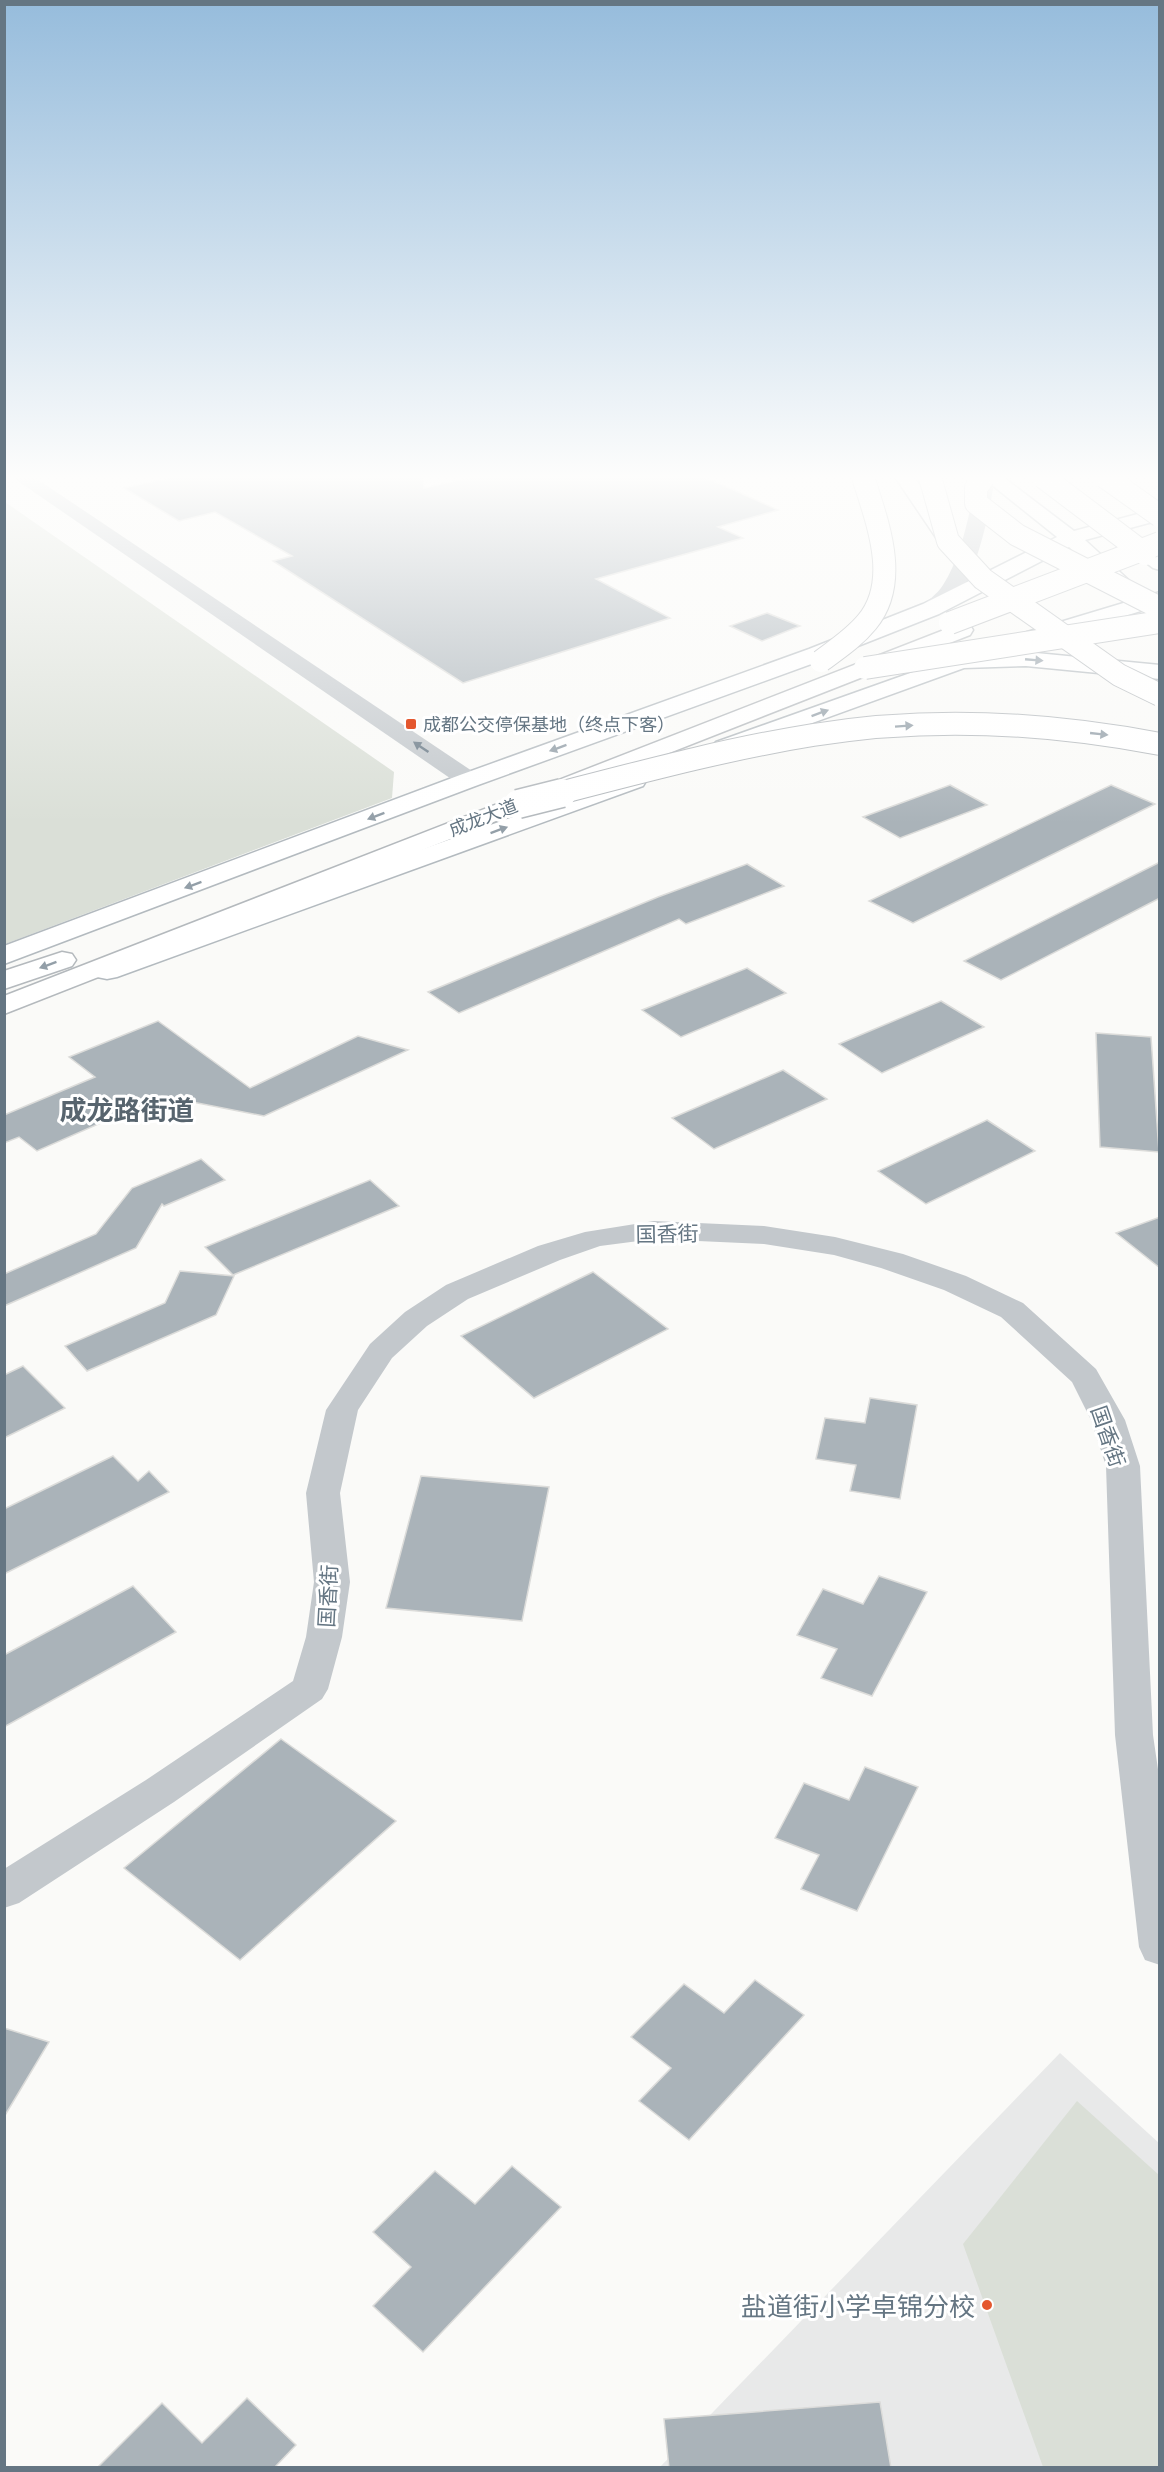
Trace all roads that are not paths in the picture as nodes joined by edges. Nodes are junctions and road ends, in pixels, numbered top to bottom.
1 (172, 592) edge
2 (185, 592) edge
3 (882, 592) edge
4 (949, 592) edge
5 (990, 592) edge
6 (1001, 592) edge
7 (1036, 592) edge
8 (1128, 592) edge
9 (1137, 592) edge
10 (1155, 606) edge
11 (948, 621) junction
12 (1160, 622) edge
13 (1073, 644) junction
14 (955, 663) junction
15 (865, 668) junction
16 (1160, 672) edge
17 (1160, 684) edge
18 (1160, 695) edge
19 (1160, 744) edge
20 (458, 784) junction
21 (509, 800) junction
22 (4, 956) edge
23 (6, 997) edge
24 (4, 1891) edge
25 (1160, 1947) edge

1 - 20 street
20 -> 2 street
3 - 21 main road, bridge
4 - 11 street
5 - 11 main road
6 - 13 main road, bridge
7 - 11 main road, bridge
8 - 10 main road, bridge
9 - 10 main road
10 - 14 main road
11 - 15 main road, 成龙大道, bridge
11 -> 20 main road
11 - 21 main road, 成龙大道
12 - 15 main road, bridge
13 - 17 main road, bridge
13 - 18 main road, bridge
14 -> 16 main road
23 -> 14 main road
15 - 21 main road, 成龙大道, bridge
21 -> 19 main road, bridge
20 -> 22 main road
21 - 23 main road, 成龙大道
24 - 25 street, 国香街

